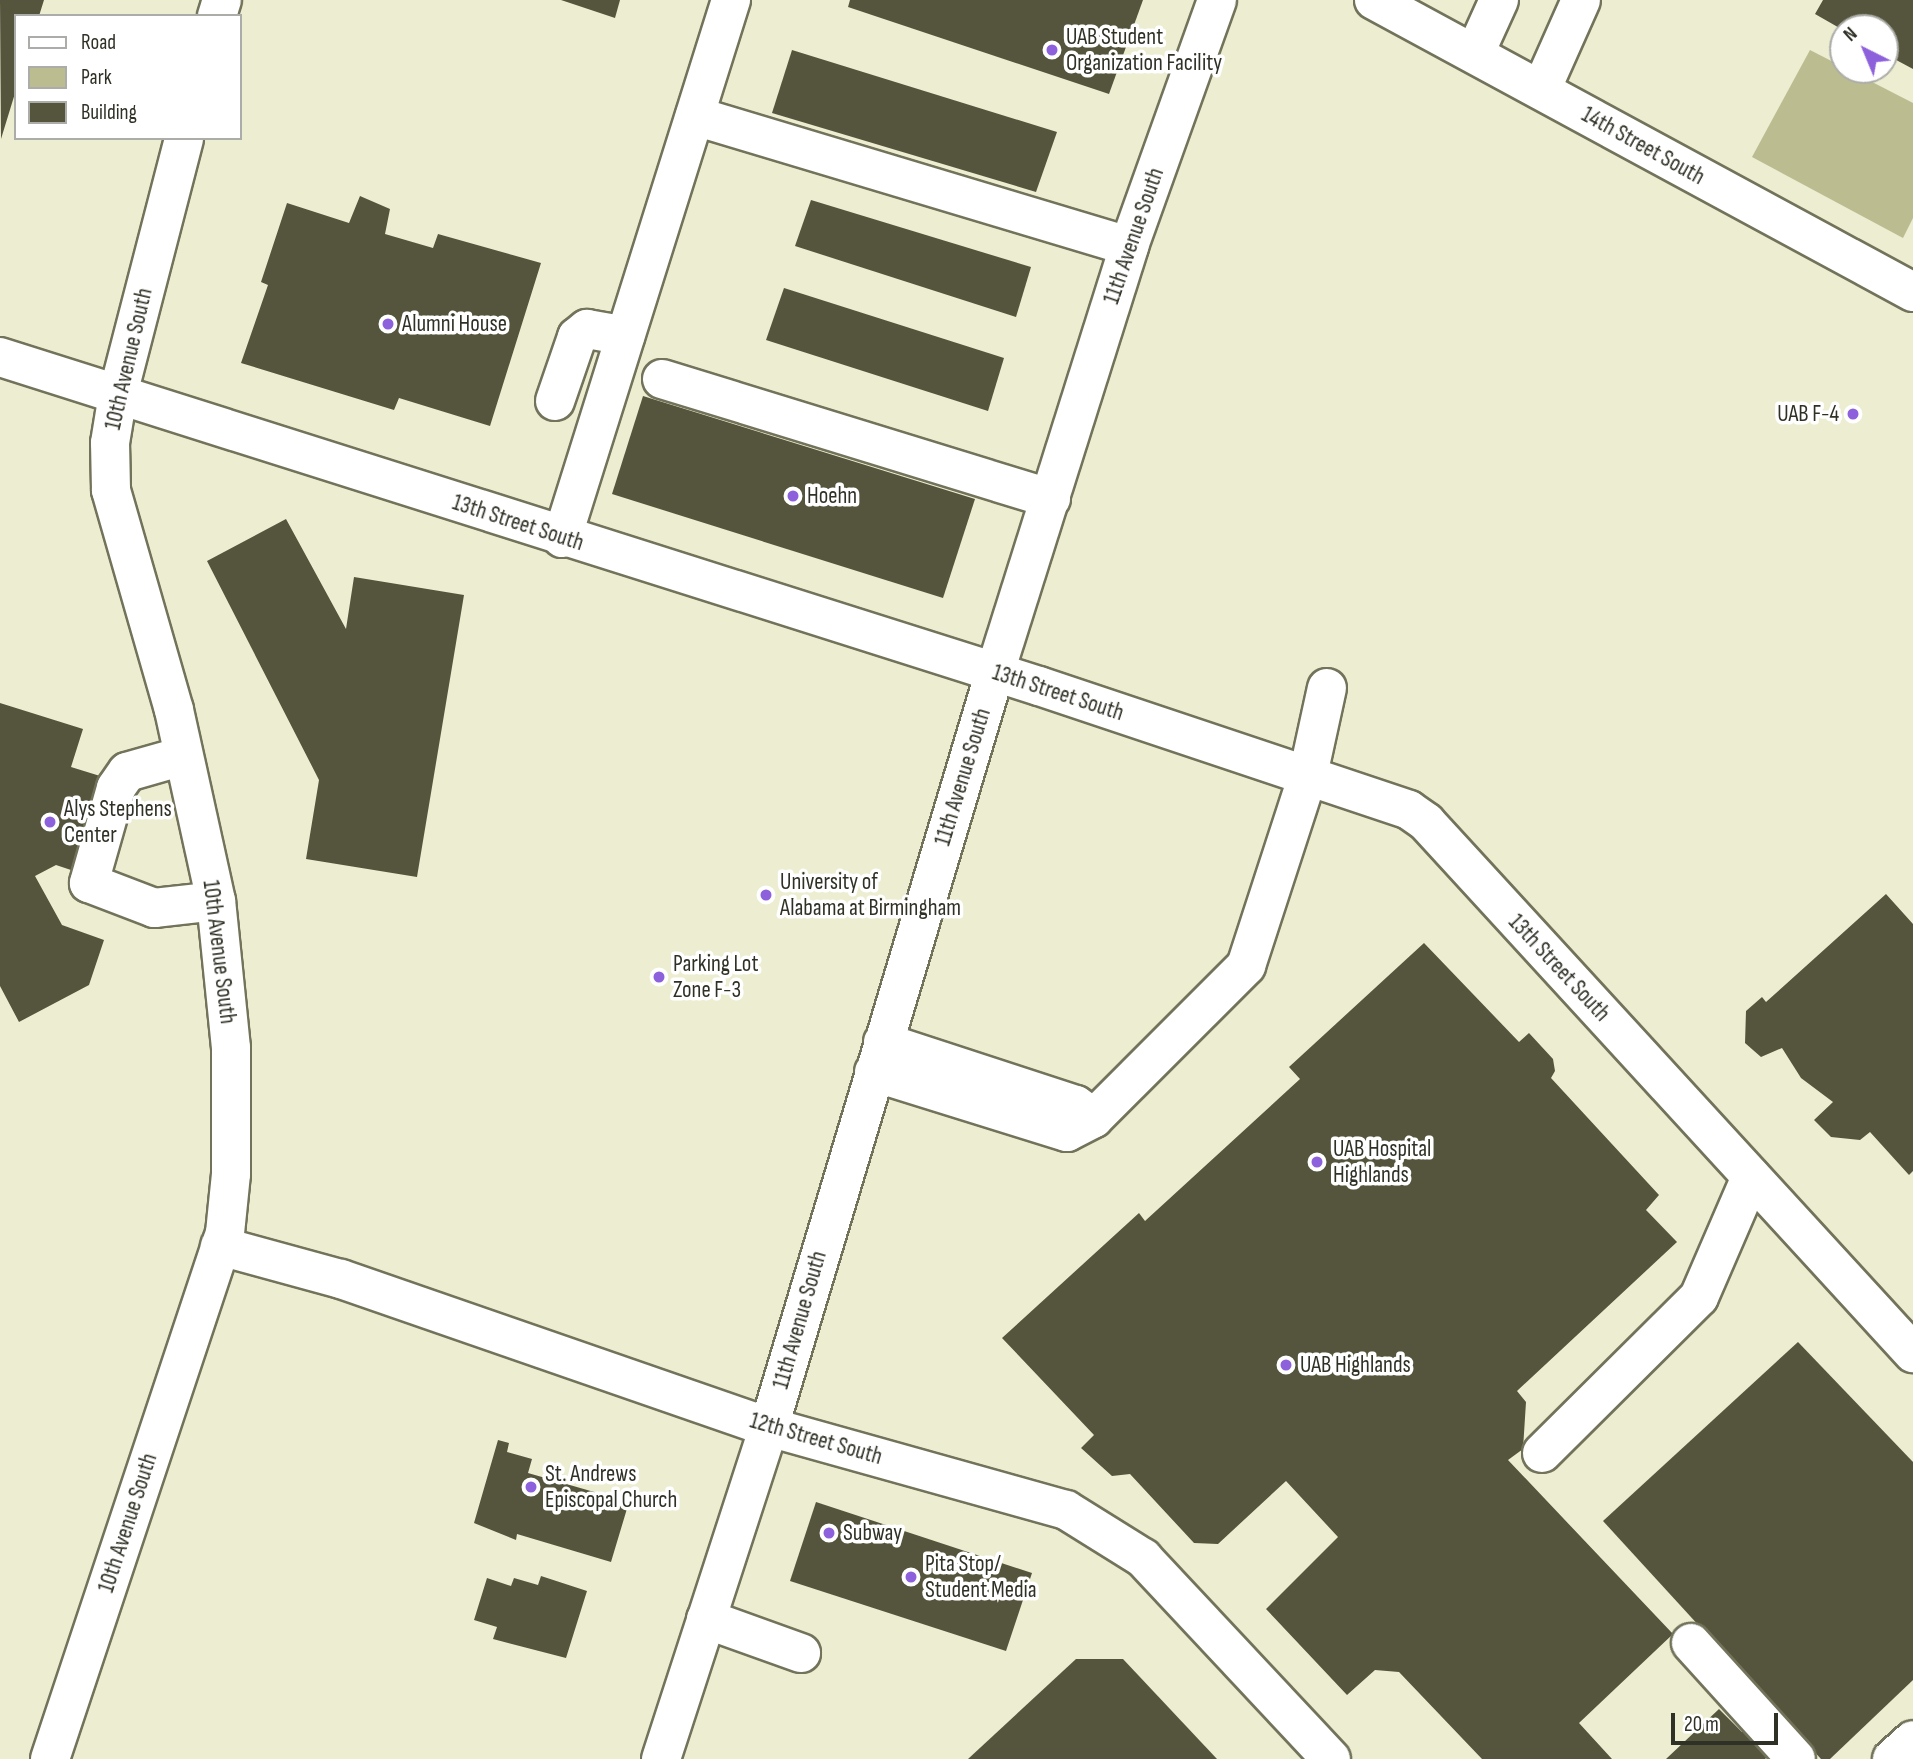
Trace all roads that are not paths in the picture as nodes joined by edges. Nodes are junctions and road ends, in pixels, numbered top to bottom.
1 (731, 0) edge
2 (1217, 0) edge
3 (1374, 0) edge
4 (1499, 0) edge
5 (1581, 0) edge
6 (1475, 53) junction
7 (1541, 90) junction
8 (695, 116) junction
9 (183, 140) edge
10 (1129, 246) junction
11 (1912, 289) edge
12 (625, 336) junction
13 (0, 357) edge
14 (662, 379) dead end
15 (118, 394) junction
16 (555, 401) dead end
17 (1051, 499) junction
18 (562, 538) junction
19 (995, 672) junction
20 (1327, 688) dead end
21 (183, 756) junction
22 (1308, 775) junction
23 (216, 901) junction
24 (878, 1057) junction
25 (1751, 1177) junction
26 (220, 1247) junction
27 (1913, 1353) edge
28 (769, 1427) junction
29 (1542, 1453) dead end
30 (706, 1619) junction
31 (1691, 1643) dead end
32 (801, 1653) dead end
33 (1913, 1740) edge
34 (50, 1759) edge
35 (661, 1759) edge
36 (1331, 1759) edge
37 (1796, 1759) edge
38 (1892, 1759) edge

1 - 8 street
2 - 10 street, 11th Avenue South
3 - 6 street, 14th Street South
4 - 6 street
5 - 7 street
6 - 7 street, 14th Street South
7 - 11 street, 14th Street South
8 - 10 street
8 - 12 street
9 - 15 street, 10th Avenue South
10 - 17 street, 11th Avenue South
12 - 16 street
12 - 18 street
13 - 15 street, 13th Street South
14 - 17 street
15 - 18 street, 13th Street South
15 - 21 street, 10th Avenue South
17 - 19 street, 11th Avenue South
18 - 19 street, 13th Street South
19 - 22 street, 13th Street South
19 - 24 street, 11th Avenue South
20 - 22 street
21 - 23 street, 10th Avenue South
21 - 23 street
22 - 24 street
22 - 25 street, 13th Street South
23 - 26 street, 10th Avenue South
24 - 28 street, 11th Avenue South
25 - 27 street, 13th Street South
25 - 29 street
26 - 28 street, 12th Street South
26 - 34 street, 10th Avenue South
28 - 30 street, 11th Avenue South
28 - 36 street, 12th Street South
30 - 32 street
30 - 35 street, 11th Avenue South
31 - 37 street
33 - 38 street

